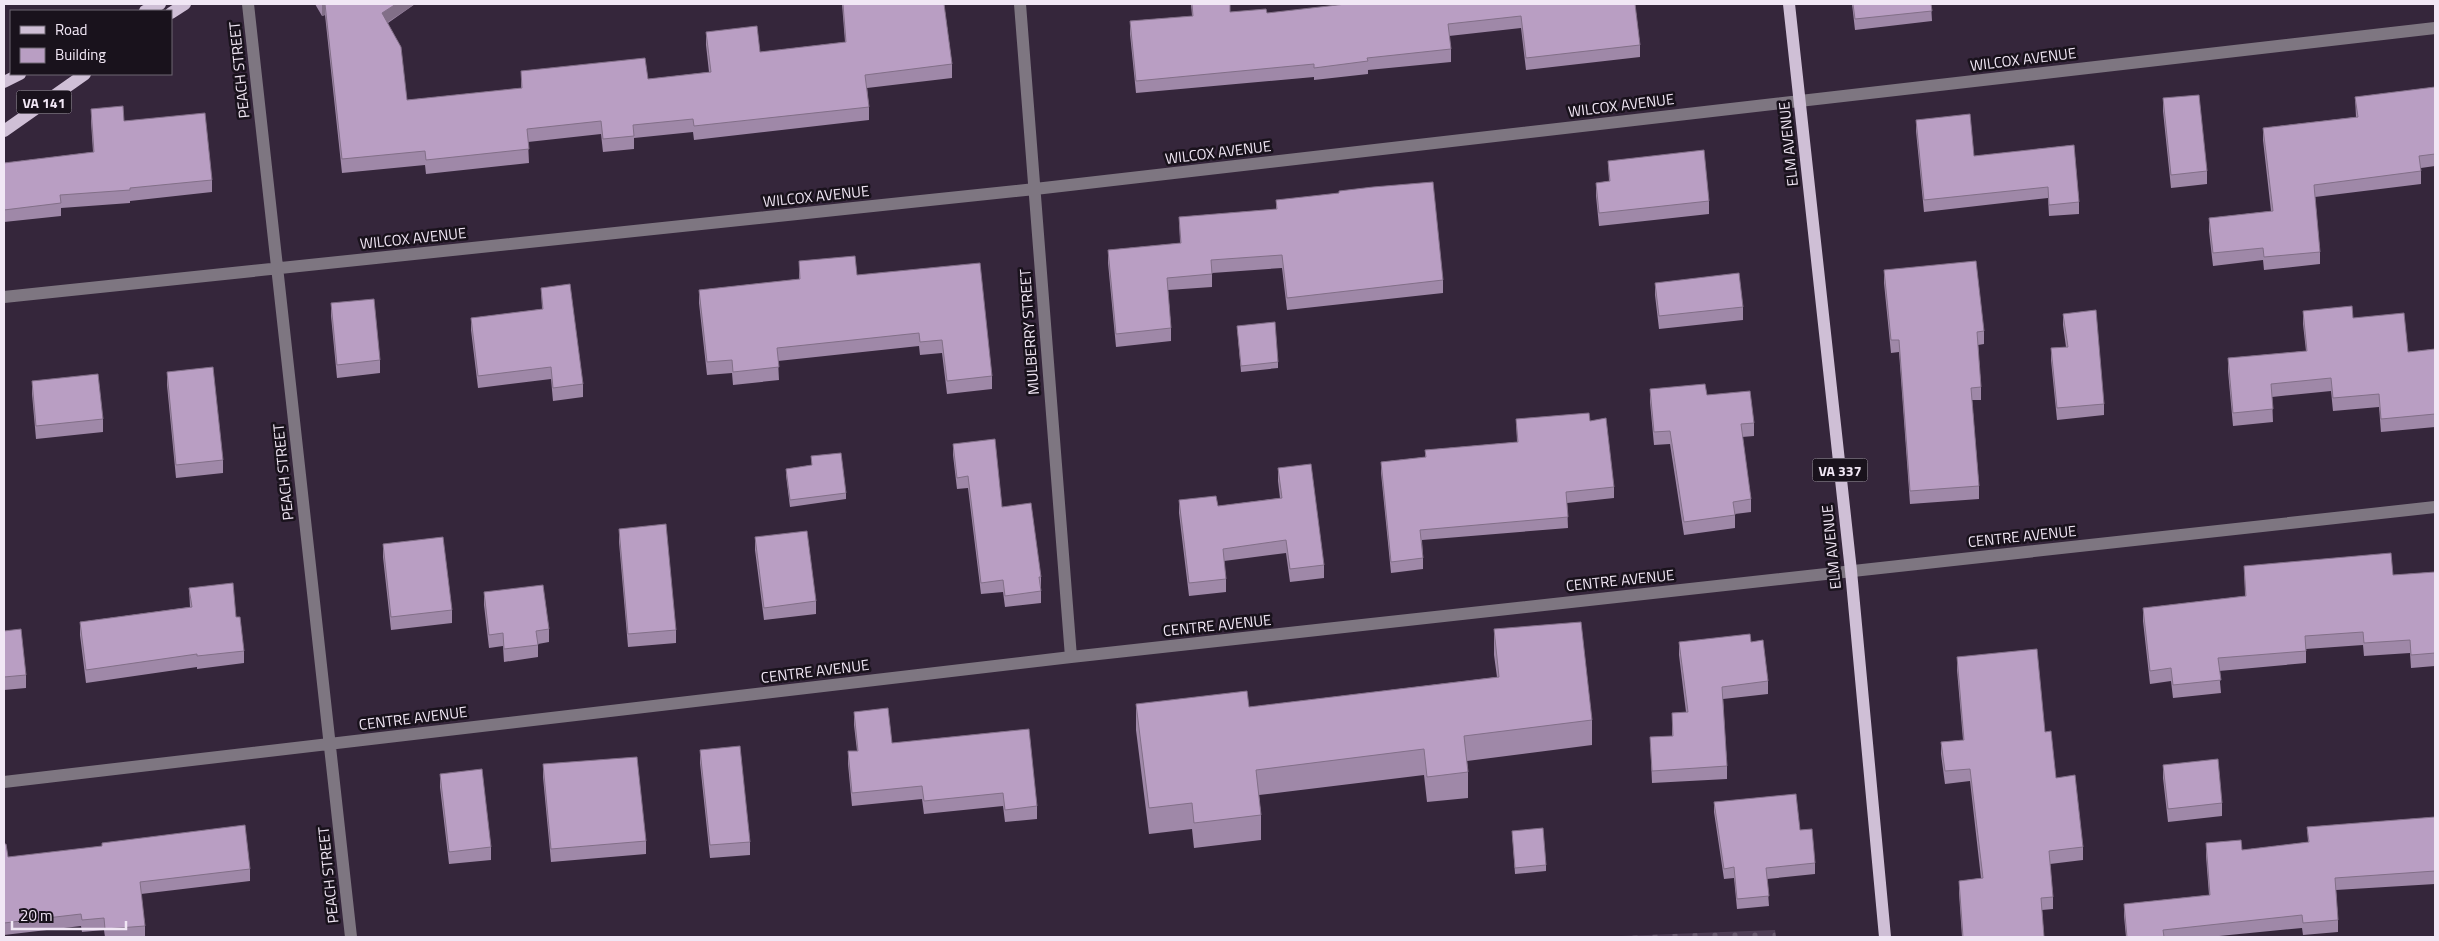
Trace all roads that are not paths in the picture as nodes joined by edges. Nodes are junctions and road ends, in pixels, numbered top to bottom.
1 (160, 4) edge
2 (184, 4) edge
3 (248, 4) edge
4 (1020, 4) edge
5 (1789, 4) edge
6 (147, 10) edge
7 (172, 12) edge
8 (2435, 28) edge
9 (18, 75) edge
10 (84, 75) edge
11 (4, 82) edge
12 (1800, 101) junction
13 (4, 131) edge
14 (1034, 189) junction
15 (277, 268) junction
16 (4, 297) edge
17 (2435, 506) edge
18 (1851, 571) junction
19 (1071, 657) junction
20 (329, 744) junction
21 (4, 782) edge
22 (351, 937) edge
23 (1885, 937) edge

1 - 6 main road
2 - 7 main road
3 - 15 street, PEACH STREET
4 - 14 street, MULBERRY STREET
5 - 12 main road, ELM AVENUE / VA 337
8 - 12 street, WILCOX AVENUE
9 - 11 main road, VA 141
10 - 13 main road, VA 141
12 - 14 street, WILCOX AVENUE
12 - 18 main road, ELM AVENUE / VA 337
14 - 15 street, WILCOX AVENUE
14 - 19 street, MULBERRY STREET
15 - 16 street, WILCOX AVENUE
15 - 20 street, PEACH STREET
17 - 18 street, CENTRE AVENUE
18 - 19 street, CENTRE AVENUE
18 - 23 main road, ELM AVENUE / VA 337
19 - 20 street, CENTRE AVENUE
20 - 21 street, CENTRE AVENUE
20 - 22 street, PEACH STREET

